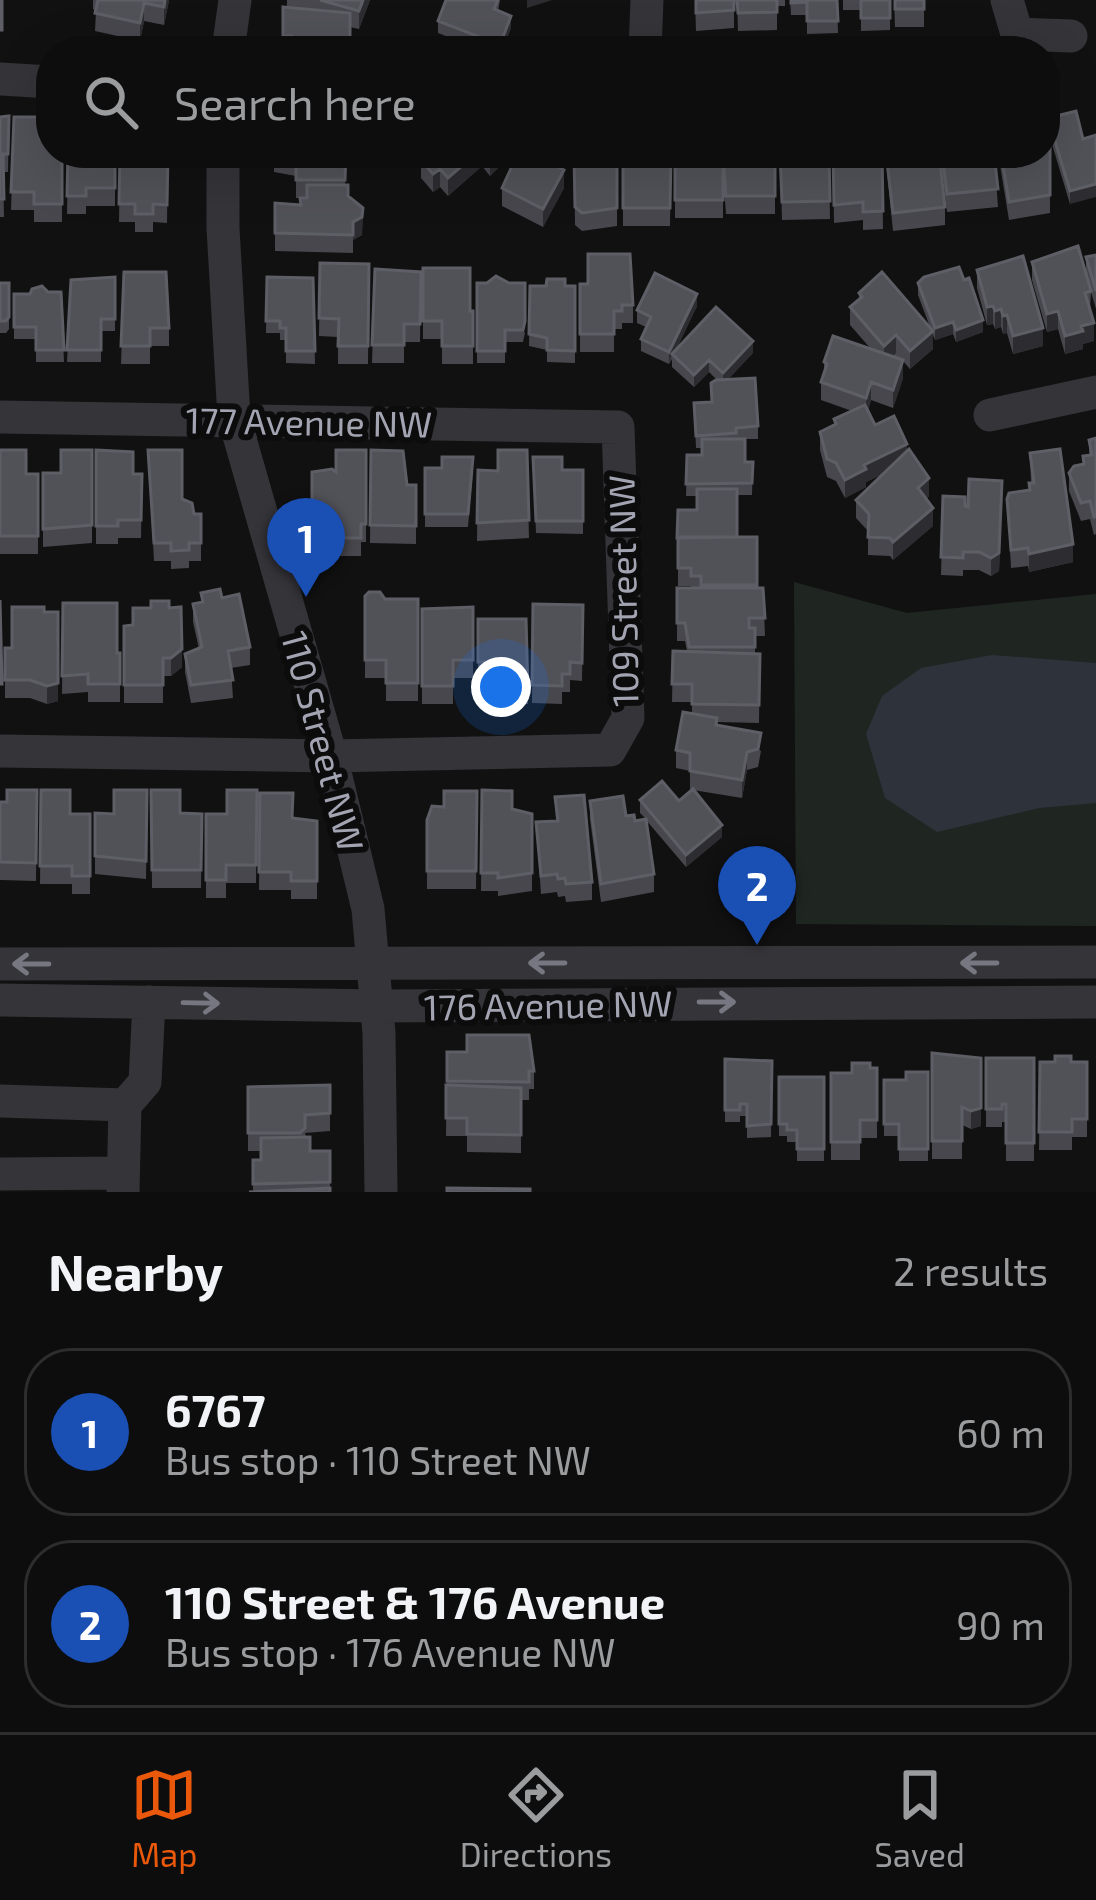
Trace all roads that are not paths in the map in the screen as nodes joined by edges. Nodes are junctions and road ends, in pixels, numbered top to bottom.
1 (235, 0) edge
2 (647, 0) edge
3 (1006, 0) edge
4 (231, 36) edge
5 (646, 36) edge
6 (1015, 36) edge
7 (1072, 36) dead end
8 (1060, 37) edge
9 (0, 79) edge
10 (36, 81) edge
11 (223, 168) edge
12 (1096, 392) edge
13 (990, 415) dead end
14 (0, 417) edge
15 (234, 418) junction
16 (618, 428) joint
17 (0, 752) edge
18 (331, 756) junction
19 (1096, 962) edge
20 (0, 964) edge
21 (375, 964) junction
22 (0, 1000) edge
23 (1096, 1002) edge
24 (149, 1003) junction
25 (378, 1006) junction
26 (0, 1101) edge
27 (125, 1105) junction
28 (0, 1174) edge
29 (123, 1183) edge
30 (381, 1192) edge

1 - 4 street
2 - 5 street
3 - 6 street
7 - 8 street
9 - 10 street
11 - 15 street, 110 Street NW
12 - 13 street
14 - 15 street, 177 Avenue NW
15 - 16 street, 177 Avenue NW
15 - 18 street, 110 Street NW
16 - 18 street, 109 Street NW
17 - 18 street
18 - 21 street, 110 Street NW
19 -> 21 street, 176 Avenue NW
21 -> 20 street, 176 Avenue NW
21 - 25 street, 110 Street NW
22 - 24 street, 176 Avenue NW
25 -> 23 street, 176 Avenue NW
24 -> 25 street, 176 Avenue NW
24 - 27 street
25 - 30 street, 110 Street NW
26 - 27 street
27 - 29 street
28 - 29 street

